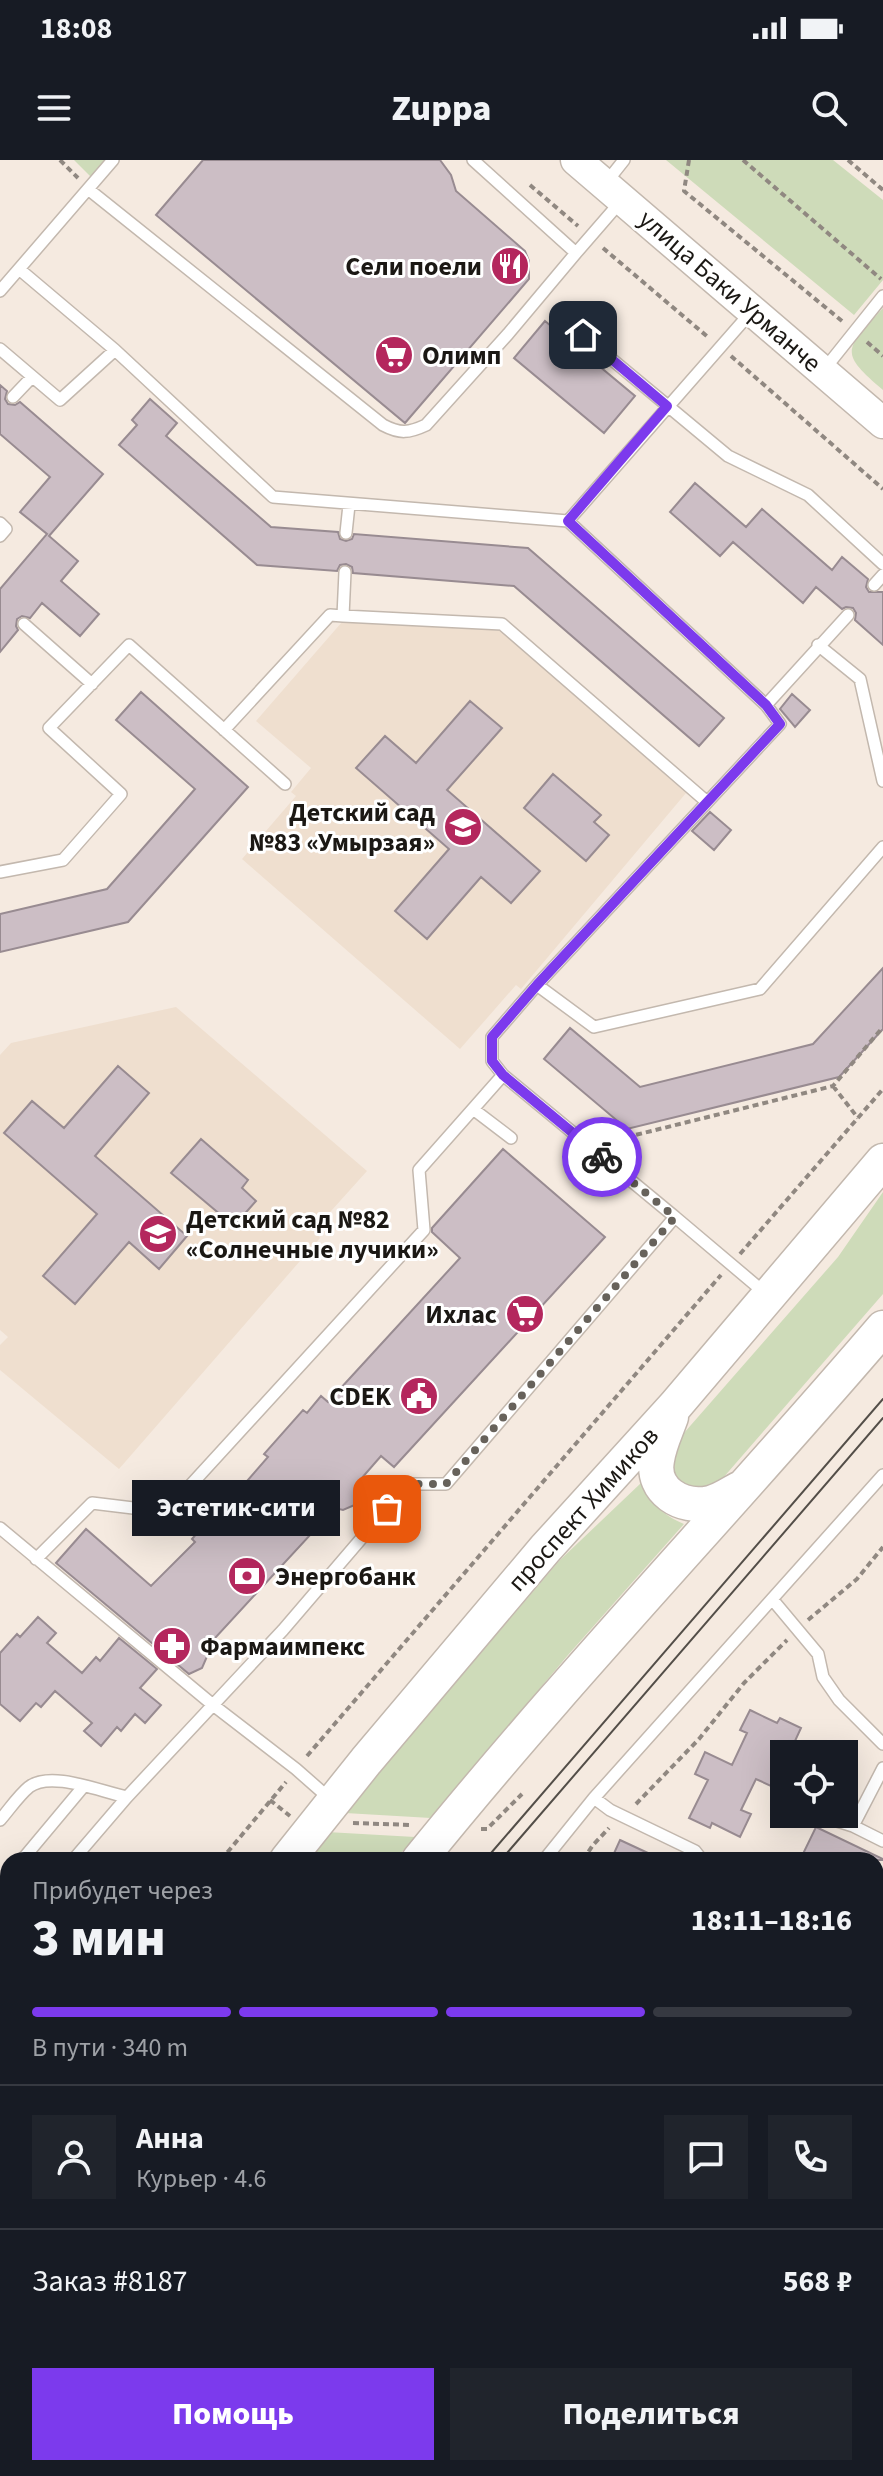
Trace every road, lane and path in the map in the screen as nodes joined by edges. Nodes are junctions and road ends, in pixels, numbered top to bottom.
1 (60, 160) edge
2 (113, 160) edge
3 (473, 160) edge
4 (576, 160) edge
5 (624, 160) edge
6 (689, 160) edge
7 (743, 160) edge
8 (848, 160) edge
9 (522, 179) dead end
10 (88, 189) junction
11 (883, 190) edge
12 (614, 192) junction
13 (590, 237) junction
14 (576, 253) junction
15 (19, 269) junction
16 (883, 280) edge
17 (0, 291) edge
18 (883, 296) edge
19 (752, 311) junction
20 (562, 318) dead end
21 (854, 330) junction
22 (720, 347) junction
23 (0, 349) edge
24 (115, 350) junction
25 (883, 356) edge
26 (823, 372) junction
27 (32, 377) junction
28 (13, 397) dead end
29 (667, 406) junction
30 (883, 423) edge
31 (883, 489) edge
32 (349, 505) junction
33 (568, 521) junction
34 (0, 523) edge
35 (346, 533) dead end
36 (0, 536) edge
37 (883, 564) edge
38 (345, 572) dead end
39 (848, 615) dead end
40 (343, 616) junction
41 (24, 624) dead end
42 (818, 645) junction
43 (92, 684) junction
44 (766, 705) junction
45 (224, 730) junction
46 (883, 781) edge
47 (285, 784) dead end
48 (707, 802) junction
49 (883, 847) edge
50 (0, 872) edge
51 (537, 985) junction
52 (883, 1027) edge
53 (503, 1075) junction
54 (833, 1086) junction
55 (883, 1089) edge
56 (473, 1109) junction
57 (858, 1118) junction
58 (511, 1138) dead end
59 (589, 1146) junction
60 (883, 1161) edge
61 (675, 1217) junction
62 (731, 1264) junction
63 (768, 1297) junction
64 (883, 1328) edge
65 (675, 1406) junction
66 (883, 1475) edge
67 (747, 1485) junction
68 (0, 1528) edge
69 (883, 1547) edge
70 (36, 1559) junction
71 (772, 1599) junction
72 (799, 1629) junction
73 (213, 1705) junction
74 (883, 1744) edge
75 (883, 1768) edge
76 (296, 1769) junction
77 (83, 1787) junction
78 (522, 1794) dead end
79 (127, 1797) junction
80 (594, 1798) junction
81 (270, 1800) junction
82 (326, 1812) junction
83 (625, 1816) junction
84 (858, 1816) edge
85 (0, 1820) edge
86 (446, 1827) junction
87 (857, 1828) edge
88 (883, 1841) edge
89 (29, 1852) edge
90 (80, 1852) edge
91 (228, 1852) edge
92 (294, 1852) edge
93 (426, 1852) edge
94 (550, 1852) edge
95 (589, 1852) edge
96 (696, 1852) edge

1 - 10 path
2 - 10 lane
3 - 14 lane
4 - 12 street, улица Баки Урманче
5 - 12 lane
6 - 21 path
7 - 16 path
8 - 11 path
9 - 13 path
10 - 14 lane
10 - 15 lane
12 - 13 lane
12 - 19 street, улица Баки Урманче
13 - 14 lane
13 - 22 path
15 - 17 lane
15 - 24 lane
18 - 21 lane
19 - 22 lane
19 - 26 street, улица Баки Урманче
20 - 29 lane
21 - 25 path
21 - 26 lane
22 - 29 lane
22 - 31 path
23 - 27 lane
24 - 27 lane
24 - 32 lane
26 - 30 street, улица Баки Урманче
27 - 28 lane
29 - 33 lane
29 - 37 lane
32 - 33 lane
32 - 35 lane
33 - 44 lane
34 - 36 lane
38 - 40 lane
39 - 42 lane
40 - 45 lane
40 - 48 lane
41 - 43 lane
42 - 44 lane
42 - 46 lane
43 - 45 lane
43 - 50 lane
44 - 48 lane
45 - 47 lane
48 - 51 lane
49 - 51 lane
51 - 53 lane
52 - 54 path
53 - 56 lane
53 - 59 lane
54 - 57 path
54 - 59 path
55 - 57 path
56 - 58 lane
56 - 70 lane
57 - 62 path
59 - 61 lane
60 - 63 main road, проспект Химиков
61 - 62 lane
61 - 73 lane
62 - 63 lane
62 - 76 path
63 - 65 main road, проспект Химиков
64 - 67 main road
65 - 67 main road
65 - 82 main road, проспект Химиков
66 - 71 lane
67 - 86 main road
68 - 70 lane
69 - 72 path
70 - 73 lane
71 - 72 lane
71 - 80 lane
72 - 74 lane
72 - 83 path
73 - 76 lane
73 - 79 lane
75 - 84 lane
76 - 81 path
76 - 82 lane
77 - 79 lane
77 - 85 lane
77 - 89 lane
78 - 86 path
79 - 90 lane
80 - 83 lane
80 - 94 lane
81 - 82 path
81 - 91 path
82 - 86 path
82 - 92 main road, проспект Химиков
83 - 95 path
83 - 96 lane
86 - 93 main road
87 - 88 lane

